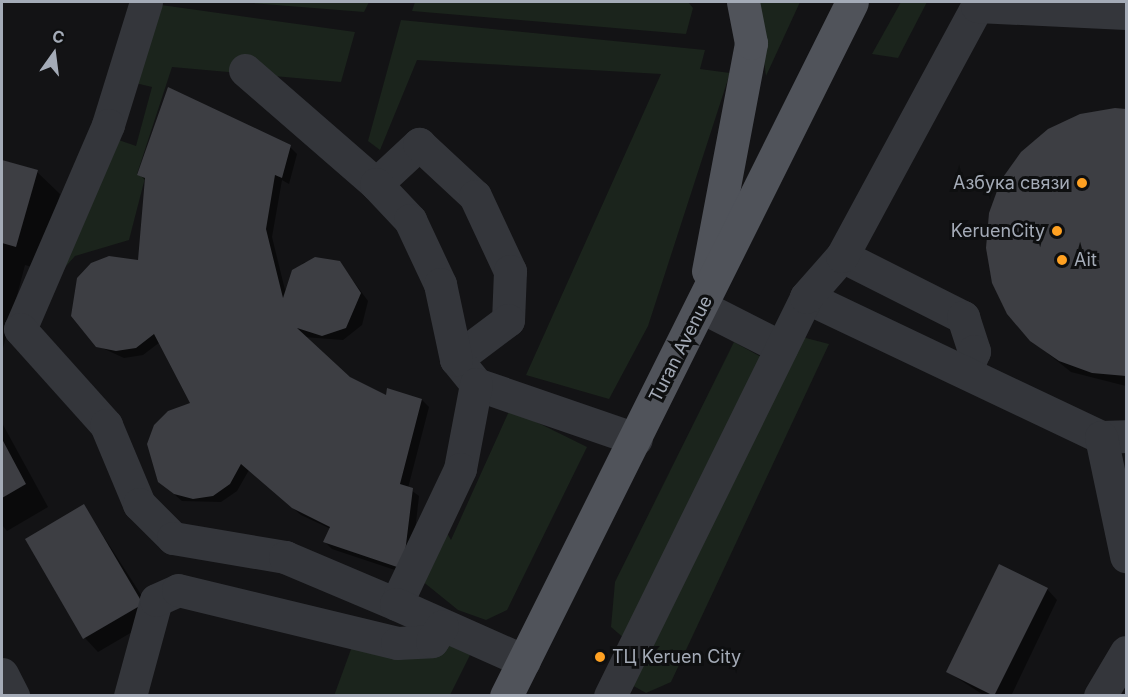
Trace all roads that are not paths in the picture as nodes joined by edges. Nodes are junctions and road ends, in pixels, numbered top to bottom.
1 (146, 2) edge
2 (743, 2) edge
3 (852, 2) edge
4 (1126, 13) edge
5 (245, 70) dead end
6 (376, 184) junction
7 (842, 256) junction
8 (806, 297) junction
9 (702, 307) junction
10 (781, 347) junction
11 (456, 358) junction
12 (965, 372) junction
13 (476, 384) junction
14 (1114, 436) edge
15 (636, 439) junction
16 (1120, 499) edge
17 (1126, 554) edge
18 (396, 604) junction
19 (442, 626) junction
20 (1126, 652) edge
21 (524, 661) junction
22 (2, 674) edge
23 (617, 693) edge
24 (13, 696) edge
25 (130, 696) edge
26 (506, 696) edge
27 (1100, 696) edge

1 - 18 street
2 - 9 main road
3 - 9 main road, Turan Avenue
4 - 7 street
5 - 6 street
6 - 11 street
6 - 11 street
7 - 8 street
7 - 12 street
8 - 10 street
8 - 12 street
9 - 10 street
9 - 15 main road, Turan Avenue
10 - 23 street
11 - 13 street
12 - 14 street
13 - 15 street
13 - 18 street
14 - 16 street
15 - 21 main road, Turan Avenue
16 - 17 street
18 - 19 street
19 - 21 street
19 - 25 street
20 - 27 street
21 - 26 main road, Turan Avenue
22 - 24 street

